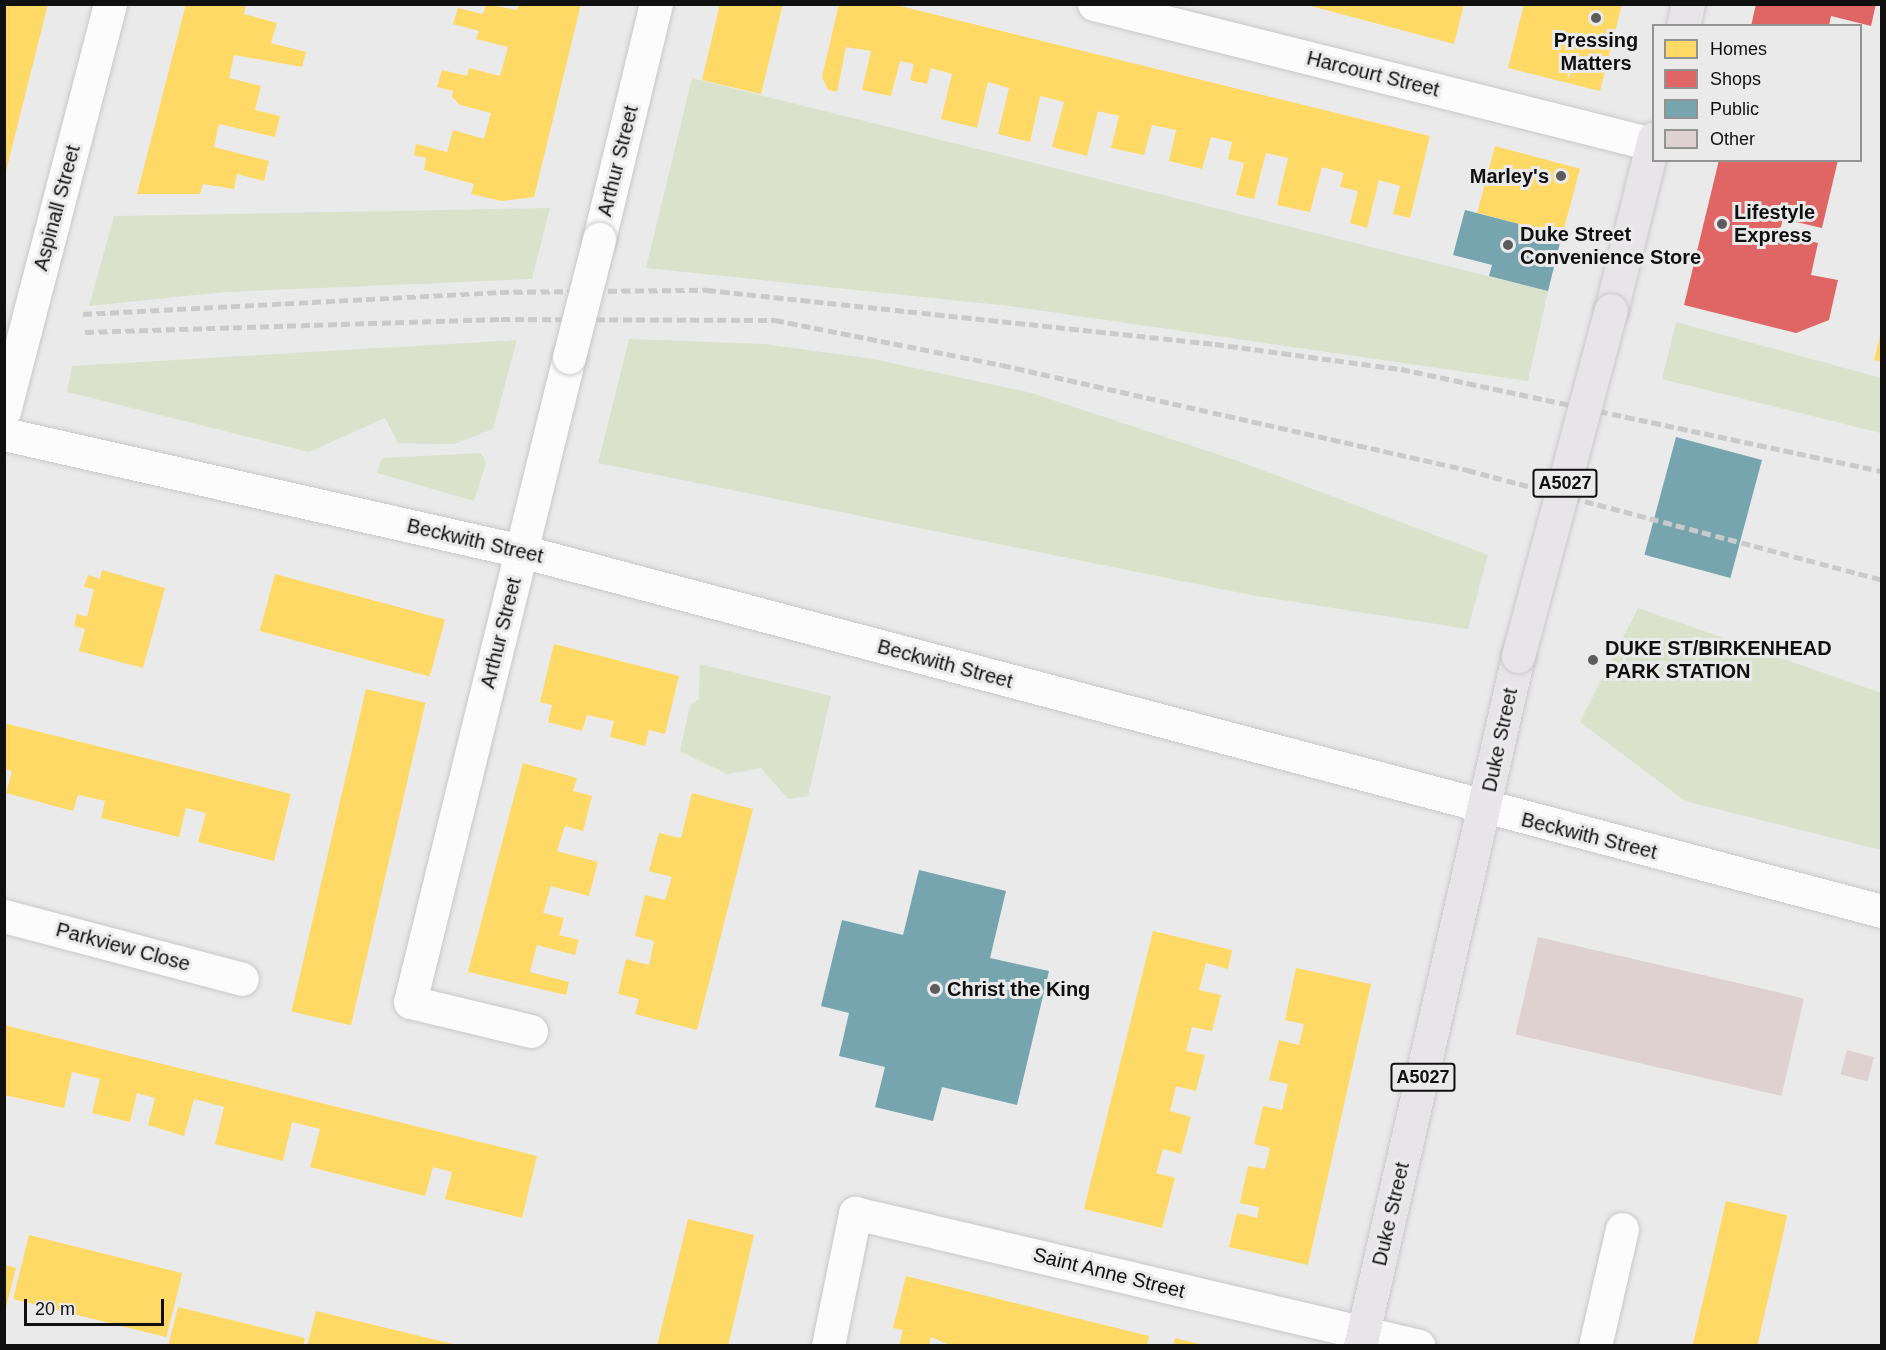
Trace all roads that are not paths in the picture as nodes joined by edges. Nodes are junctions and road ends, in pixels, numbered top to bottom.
1 (110, 4) edge
2 (656, 4) edge
3 (1094, 4) edge
4 (1688, 4) edge
5 (1683, 24) edge
6 (1652, 141) edge
7 (1652, 145) edge
8 (4, 411) edge
9 (4, 434) edge
10 (521, 550) junction
11 (1486, 809) junction
12 (1881, 911) edge
13 (4, 916) edge
14 (242, 979) dead end
15 (531, 1031) dead end
16 (1622, 1229) dead end
17 (1362, 1340) edge
18 (828, 1346) edge
19 (1419, 1346) edge
20 (1595, 1346) edge

1 - 8 street, Aspinall Street
2 - 10 street, Arthur Street, bridge
3 - 6 street, Harcourt Street
4 - 5 main road
7 - 11 main road, Duke Street / A5027, bridge
9 - 10 street, Beckwith Street
10 - 11 street, Beckwith Street
10 - 15 street, Arthur Street
11 - 12 street, Beckwith Street
11 - 17 main road, Duke Street / A5027
13 - 14 street, Parkview Close
16 - 20 street
17 - 18 street, Saint Anne Street
17 - 19 street, Saint Anne Street

